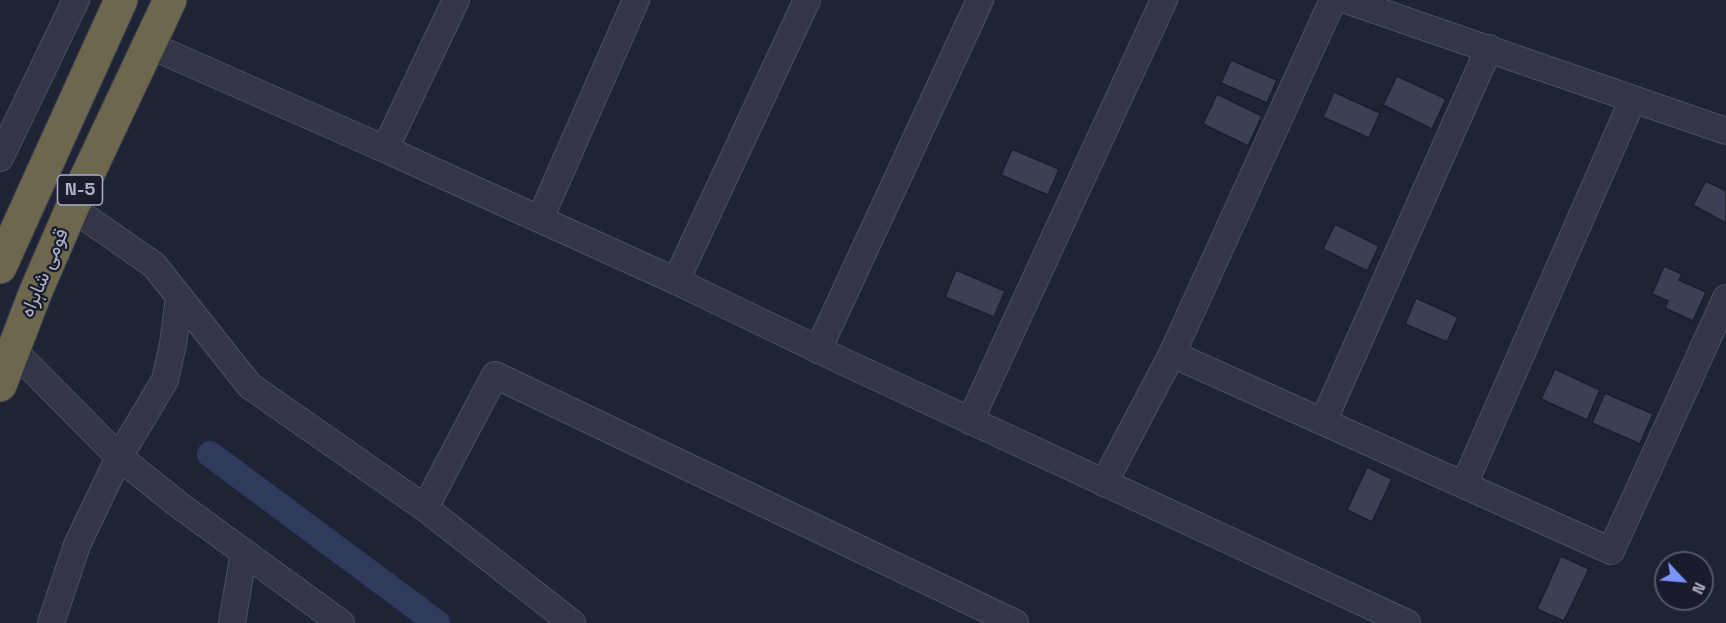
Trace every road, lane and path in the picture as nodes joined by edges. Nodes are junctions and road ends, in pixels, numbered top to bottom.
1 (76, 0) edge
2 (122, 0) edge
3 (170, 0) edge
4 (456, 0) edge
5 (636, 0) edge
6 (807, 0) edge
7 (980, 0) edge
8 (1164, 0) edge
9 (1333, 0) edge
10 (1346, 0) edge
11 (149, 45) junction
12 (1489, 48) junction
13 (1633, 99) junction
14 (1726, 131) edge
15 (385, 149) junction
16 (0, 158) edge
17 (72, 208) junction
18 (540, 219) junction
19 (0, 267) edge
20 (676, 281) junction
21 (179, 297) junction
22 (1726, 298) edge
23 (818, 350) junction
24 (14, 351) junction
25 (1172, 354) junction
26 (0, 385) edge
27 (970, 421) junction
28 (1323, 422) junction
29 (119, 457) junction
30 (1104, 483) junction
31 (1464, 485) junction
32 (425, 508) junction
33 (244, 552) junction
34 (51, 623) edge
35 (232, 623) edge
36 (341, 623) edge
37 (572, 623) edge
38 (1015, 623) edge
39 (1407, 623) edge

1 - 16 street
2 - 19 highway, N-5
3 - 11 highway, قومی شاہراہ / N-5
4 - 15 street
5 - 18 street
6 - 20 street
7 - 23 street
8 - 27 street
9 - 25 street
10 - 12 street
11 - 15 street
11 - 17 highway, قومی شاہراہ / N-5
12 - 13 street
12 - 28 street
13 - 14 street
13 - 31 street
15 - 18 street
17 - 21 street
17 - 24 highway, قومی شاہراہ / N-5
18 - 20 street
20 - 23 street
21 - 29 street
21 - 32 street
22 - 31 street
23 - 27 street
24 - 26 highway, قومی شاہراہ / N-5
24 - 29 street
25 - 28 street
25 - 30 street
27 - 30 street
28 - 31 street
29 - 33 street
29 - 34 street
30 - 39 street
32 - 37 street
32 - 38 street
33 - 35 street
33 - 36 street

